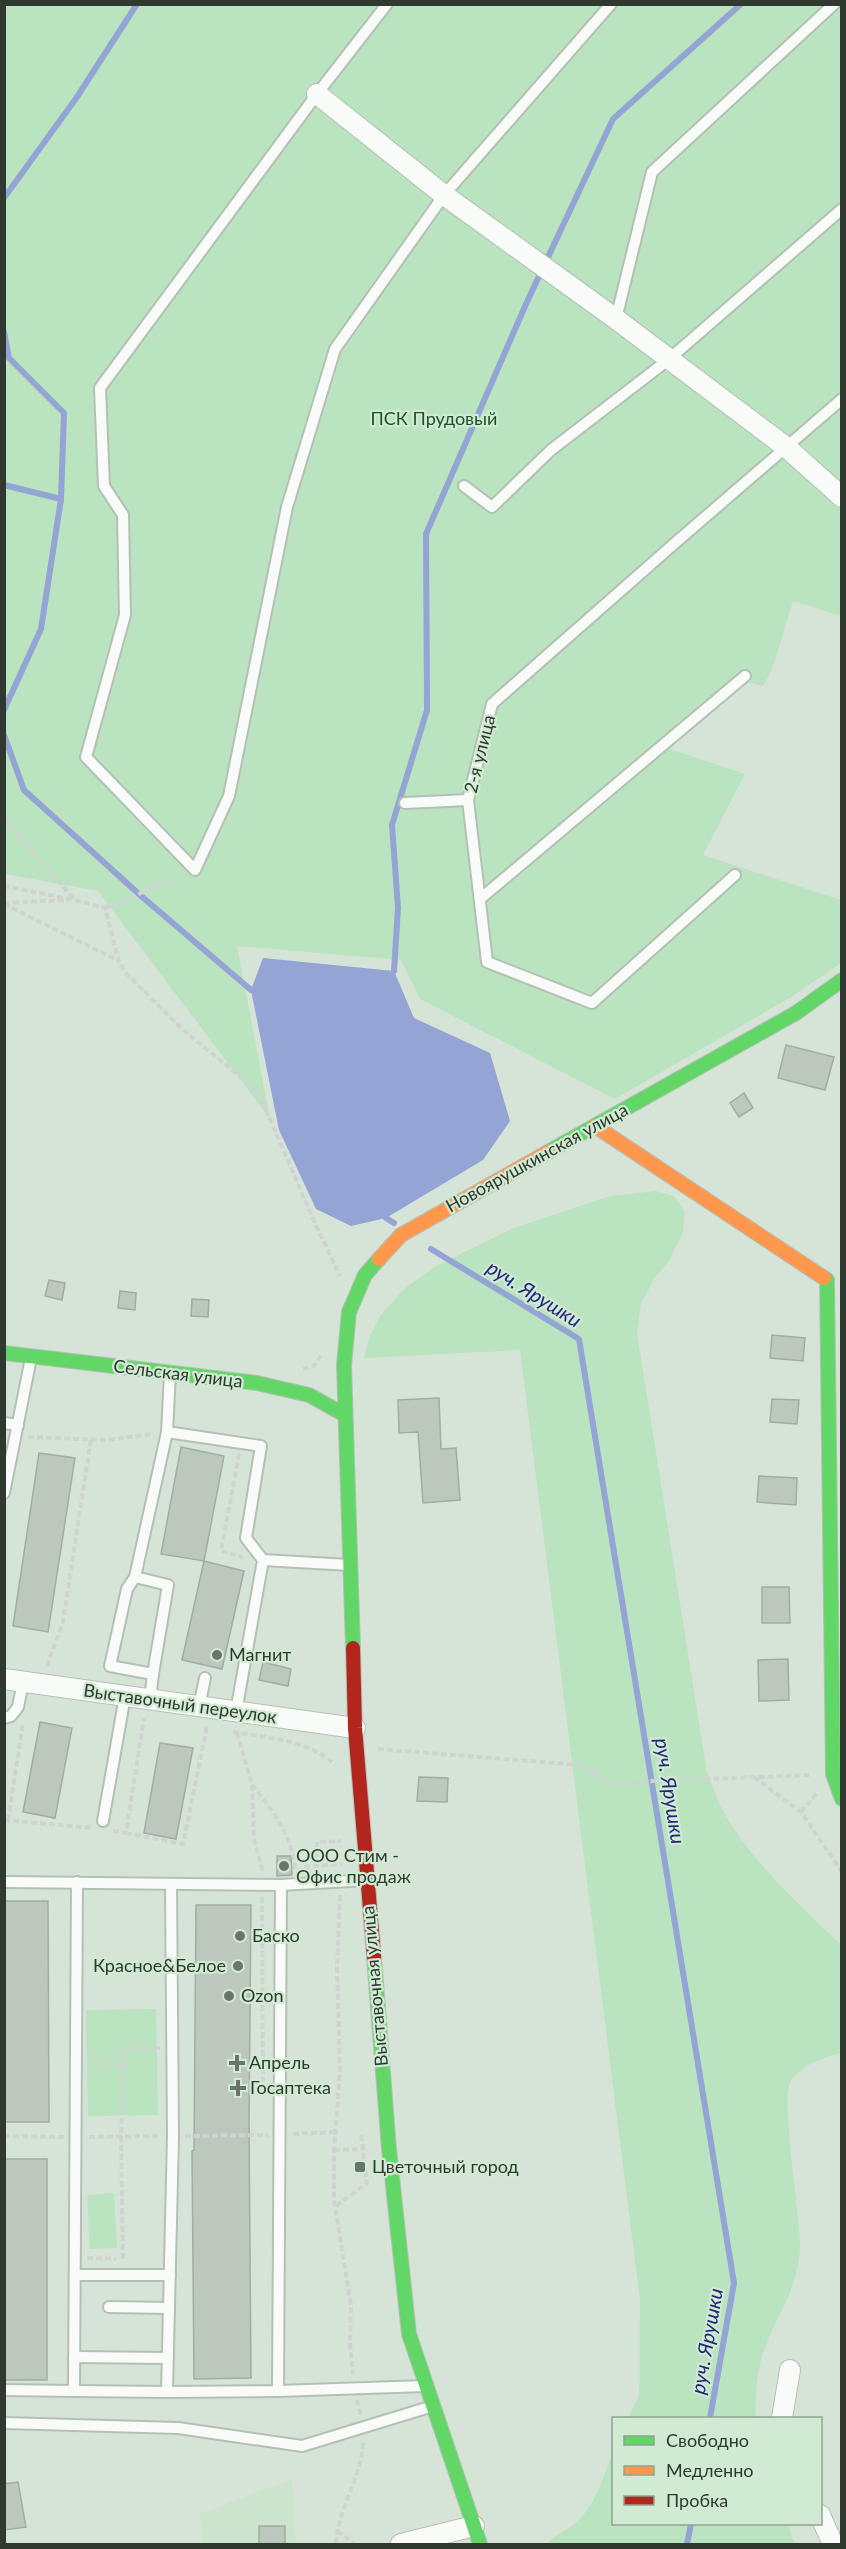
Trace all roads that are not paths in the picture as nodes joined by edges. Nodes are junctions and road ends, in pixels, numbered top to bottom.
1 (387, 4) edge
2 (611, 4) edge
3 (834, 4) edge
4 (317, 94) junction
5 (444, 195) junction
6 (842, 210) edge
7 (616, 319) junction
8 (668, 360) junction
9 (842, 399) edge
10 (786, 447) junction
11 (465, 486) dead end
12 (842, 497) edge
13 (745, 676) dead end
14 (468, 800) junction
15 (405, 802) dead end
16 (735, 875) dead end
17 (480, 899) junction
18 (842, 980) edge
19 (595, 1126) junction
20 (4, 1353) edge
21 (32, 1356) junction
22 (170, 1373) junction
23 (345, 1415) junction
24 (4, 1423) edge
25 (16, 1431) junction
26 (167, 1432) junction
27 (4, 1493) edge
28 (259, 1560) junction
29 (350, 1564) junction
30 (135, 1577) junction
31 (153, 1674) junction
32 (205, 1677) dead end
33 (20, 1681) edge
34 (124, 1696) junction
35 (205, 1707) junction
36 (147, 1709) junction
37 (236, 1712) junction
38 (4, 1718) edge
39 (355, 1728) junction
40 (842, 1799) edge
41 (104, 1821) dead end
42 (367, 1880) junction
43 (4, 1882) edge
44 (77, 1882) junction
45 (281, 1885) junction
46 (171, 1886) junction
47 (75, 2275) junction
48 (170, 2275) junction
49 (109, 2307) dead end
50 (169, 2308) junction
51 (74, 2358) junction
52 (168, 2358) junction
53 (790, 2370) dead end
54 (427, 2386) junction
55 (4, 2390) edge
56 (74, 2391) junction
57 (278, 2391) junction
58 (167, 2392) junction
59 (433, 2406) junction
60 (782, 2417) edge
61 (4, 2423) edge
62 (822, 2519) edge
63 (477, 2535) edge
64 (401, 2544) edge
65 (833, 2544) edge

1 - 4 lane
2 - 5 lane
3 - 7 lane
4 - 5 street
4 - 5 lane
5 - 7 street
6 - 8 lane
7 - 8 street
8 - 10 street
8 - 11 lane
9 - 10 lane, 2-я улица
10 - 12 street
10 - 14 lane, 2-я улица
13 - 17 lane
14 - 15 lane
14 - 17 lane, 2-я улица
16 - 17 lane, 2-я улица
18 - 19 street, Новоярушкинская улица
19 - 23 street, Новоярушкинская улица
19 - 40 street
20 - 21 street, Сельская улица
21 - 22 street, Сельская улица
21 - 25 lane
22 - 23 street, Сельская улица
22 - 26 lane
23 - 29 street, Выставочная улица
24 - 25 lane
25 - 27 lane
26 - 28 lane
26 - 30 lane
28 - 29 lane
28 - 37 lane
29 - 39 street, Выставочная улица
30 - 31 lane
30 - 31 lane
31 - 36 lane
32 - 35 lane
33 - 34 street, Выставочный переулок
33 - 38 lane
34 - 36 street, Выставочный переулок
34 - 41 lane
35 - 36 street, Выставочный переулок
35 - 37 street, Выставочный переулок
37 - 39 street, Выставочный переулок
39 - 42 street, Выставочная улица
42 - 45 lane
42 - 54 street, Выставочная улица
43 - 44 lane
44 - 46 lane
44 - 47 lane
45 - 46 lane
45 - 57 lane
46 - 48 lane
47 - 48 lane
47 - 51 lane
48 - 50 lane
49 - 50 lane
50 - 52 lane
51 - 52 lane
51 - 56 lane
52 - 58 lane
53 - 60 street
54 - 57 lane
54 - 59 street, Выставочная улица
55 - 56 lane
56 - 58 lane
57 - 58 lane
59 - 61 lane
59 - 63 street, Выставочная улица
62 - 65 street
63 - 64 street

